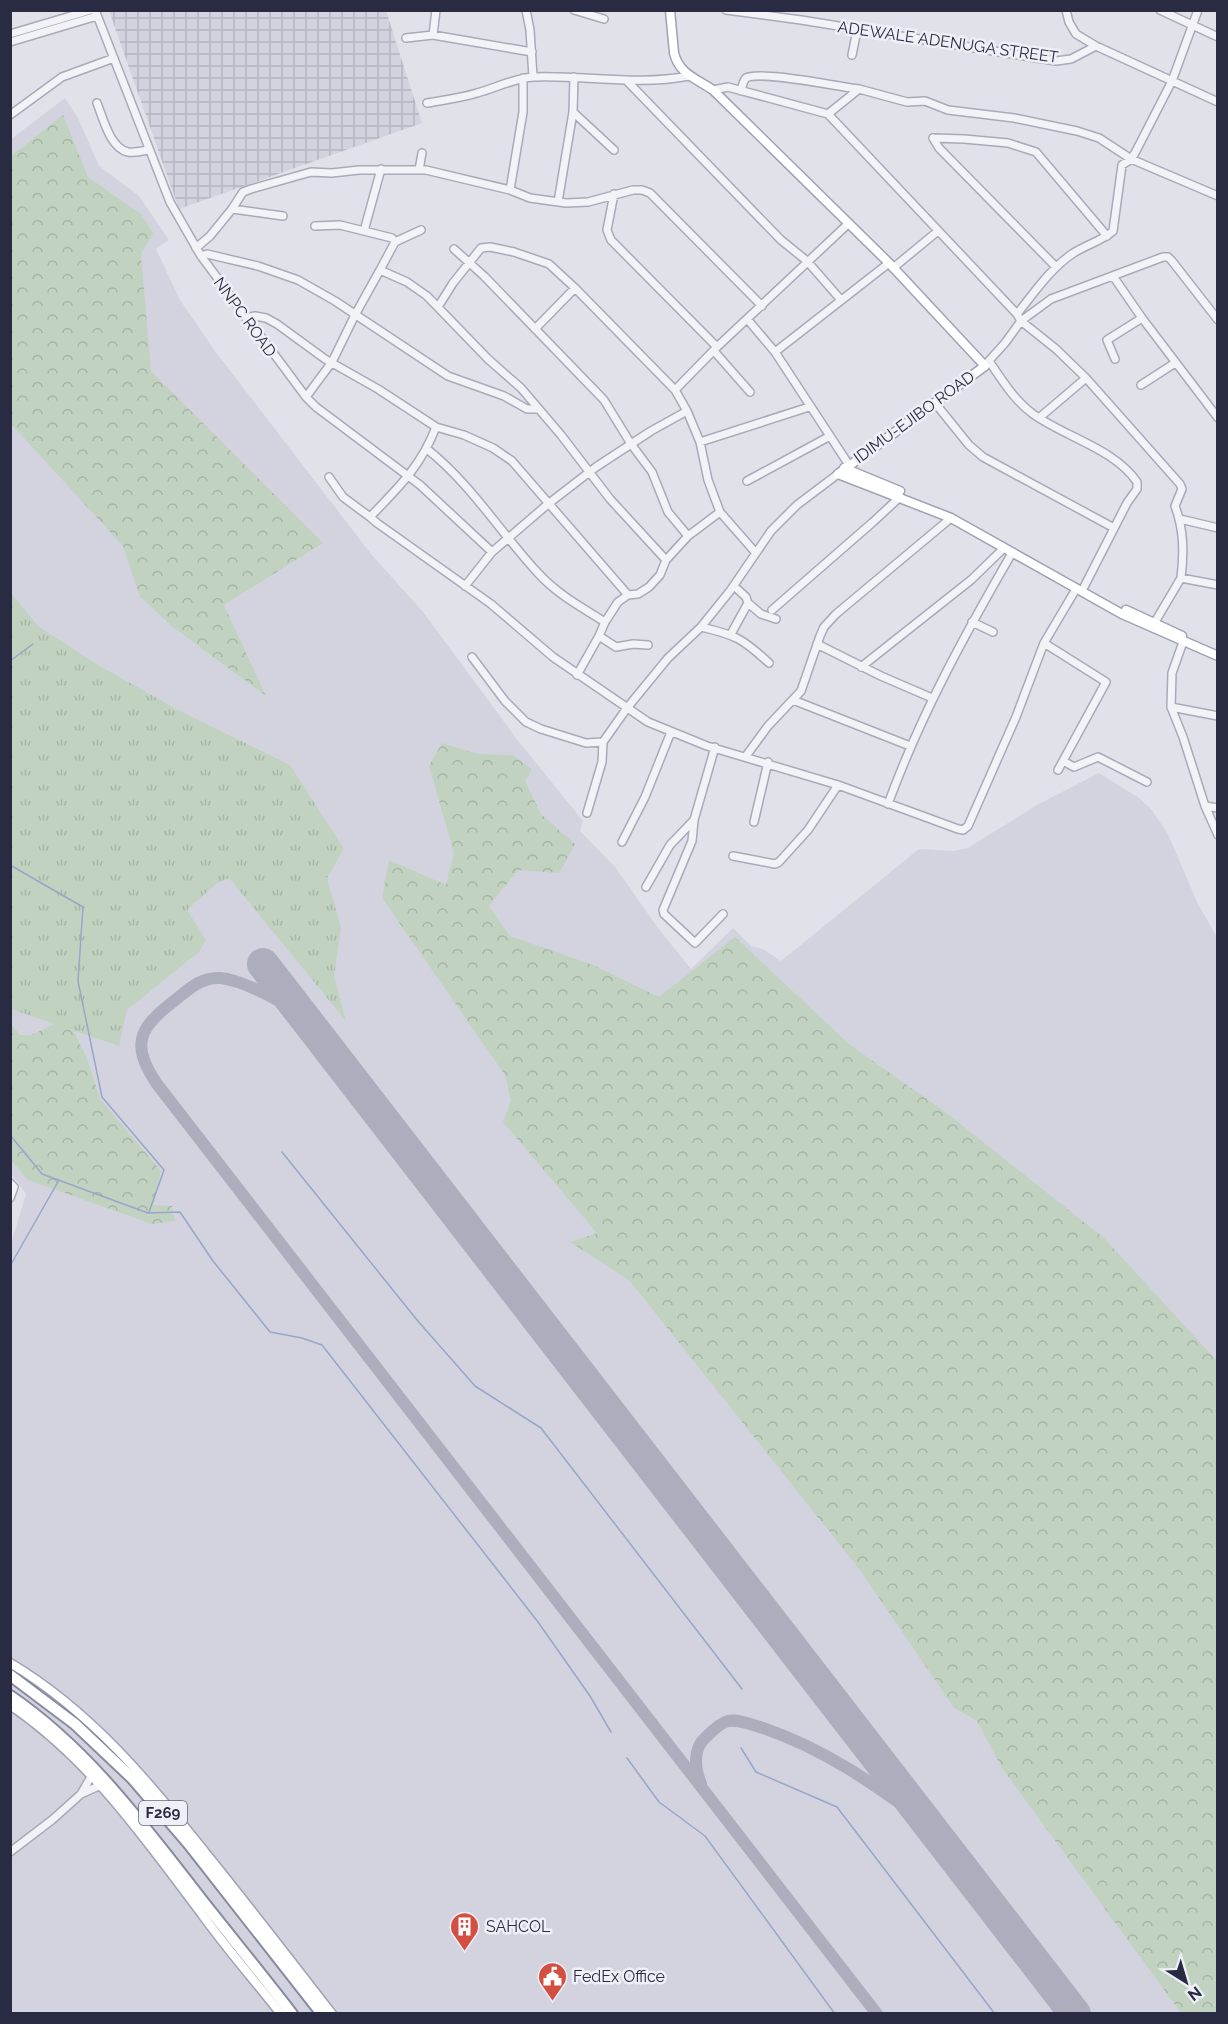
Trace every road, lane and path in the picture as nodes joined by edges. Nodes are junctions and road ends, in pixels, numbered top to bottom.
1 (436, 10) edge
2 (526, 10) edge
3 (574, 10) edge
4 (670, 10) edge
5 (726, 10) edge
6 (801, 10) edge
7 (1066, 10) edge
8 (1160, 10) edge
9 (1198, 10) edge
10 (95, 12) edge
11 (742, 12) edge
12 (604, 19) dead end
13 (801, 20) junction
14 (1193, 26) junction
15 (857, 30) junction
16 (10, 34) edge
17 (433, 35) junction
18 (1218, 37) edge
19 (406, 38) dead end
20 (10, 42) edge
21 (1096, 46) junction
22 (532, 52) junction
23 (852, 55) dead end
24 (114, 58) junction
25 (689, 76) junction
26 (533, 77) junction
27 (524, 78) junction
28 (574, 78) junction
29 (1172, 81) junction
30 (628, 82) junction
31 (859, 89) junction
32 (713, 90) junction
33 (741, 91) junction
34 (1218, 102) edge
35 (97, 103) dead end
36 (427, 103) dead end
37 (573, 112) junction
38 (828, 114) junction
39 (10, 116) edge
40 (148, 150) junction
41 (614, 150) dead end
42 (422, 153) dead end
43 (1131, 159) junction
44 (381, 170) junction
45 (419, 170) junction
46 (510, 190) junction
47 (614, 194) junction
48 (1218, 196) edge
49 (558, 202) junction
50 (232, 209) junction
51 (283, 216) dead end
52 (849, 223) junction
53 (315, 226) dead end
54 (421, 230) dead end
55 (364, 231) junction
56 (938, 231) junction
57 (1107, 236) junction
58 (395, 242) junction
59 (196, 248) junction
60 (454, 249) dead end
61 (201, 256) junction
62 (807, 261) junction
63 (470, 264) junction
64 (891, 265) junction
65 (1056, 267) junction
66 (380, 270) junction
67 (1113, 276) junction
68 (576, 288) junction
69 (841, 300) junction
70 (762, 306) junction
71 (438, 307) junction
72 (354, 315) junction
73 (1019, 317) junction
74 (246, 318) junction
75 (1142, 318) junction
76 (748, 320) junction
77 (1218, 320) edge
78 (535, 329) junction
79 (716, 349) junction
80 (775, 352) junction
81 (1116, 359) dead end
82 (332, 362) junction
83 (987, 363) junction
84 (1175, 363) junction
85 (1086, 378) junction
86 (1141, 385) dead end
87 (675, 390) junction
88 (750, 392) dead end
89 (306, 397) junction
90 (935, 404) junction
91 (809, 407) junction
92 (538, 409) junction
93 (687, 411) junction
94 (1039, 418) junction
95 (1218, 418) edge
96 (436, 427) junction
97 (830, 436) junction
98 (700, 442) junction
99 (631, 444) junction
100 (428, 449) junction
101 (844, 469) junction
102 (590, 471) junction
103 (408, 476) junction
104 (329, 477) dead end
105 (747, 482) dead end
106 (900, 497) junction
107 (548, 504) junction
108 (941, 511) junction
109 (720, 512) junction
110 (370, 516) junction
111 (951, 518) junction
112 (1180, 519) junction
113 (1114, 528) junction
114 (1218, 528) edge
115 (688, 536) junction
116 (507, 537) junction
117 (993, 538) junction
118 (1008, 550) junction
119 (492, 552) junction
120 (755, 552) junction
121 (666, 560) junction
122 (1181, 578) junction
123 (1218, 585) edge
124 (465, 586) junction
125 (734, 586) junction
126 (1080, 588) junction
127 (628, 595) junction
128 (748, 603) junction
129 (772, 610) dead end
130 (776, 619) dead end
131 (605, 622) junction
132 (972, 622) junction
133 (1155, 622) junction
134 (700, 627) junction
135 (993, 632) dead end
136 (731, 634) junction
137 (599, 636) junction
138 (1183, 642) junction
139 (1044, 643) junction
140 (817, 644) junction
141 (648, 645) dead end
142 (1218, 651) edge
143 (1218, 656) edge
144 (472, 657) dead end
145 (770, 663) dead end
146 (861, 667) junction
147 (577, 675) junction
148 (932, 698) junction
149 (793, 700) junction
150 (1171, 707) junction
151 (627, 708) junction
152 (1218, 716) edge
153 (671, 732) junction
154 (603, 741) junction
155 (910, 746) junction
156 (715, 747) junction
157 (746, 756) junction
158 (1064, 761) junction
159 (768, 762) junction
160 (1058, 770) dead end
161 (1148, 782) dead end
162 (838, 785) junction
163 (1218, 799) edge
164 (888, 804) junction
165 (1212, 807) edge
166 (587, 813) dead end
167 (694, 820) junction
168 (754, 822) dead end
169 (1218, 835) edge
170 (622, 842) dead end
171 (733, 856) dead end
172 (646, 887) dead end
173 (723, 914) dead end
174 (10, 1184) edge
175 (10, 1198) edge
176 (10, 1663) edge
177 (10, 1675) edge
178 (10, 1696) edge
179 (10, 1705) edge
180 (92, 1775) junction
181 (101, 1785) junction
182 (81, 1794) junction
183 (10, 1852) edge
184 (263, 1932) junction
185 (232, 1939) junction
186 (240, 1960) junction
187 (280, 2013) edge
188 (292, 2013) edge
189 (322, 2013) edge
190 (332, 2013) edge

1 - 17 street
2 - 22 street
3 - 12 street
4 - 25 main road
5 - 11 street, ADEWALE ADENUGA STREET
6 - 13 street
7 - 21 street
8 - 14 street
9 - 14 street
10 - 16 street
10 - 20 street
10 - 24 street, NNPC ROAD
11 - 13 street, ADEWALE ADENUGA STREET
13 - 15 street, ADEWALE ADENUGA STREET
14 - 18 street
14 - 29 street
15 - 21 street, ADEWALE ADENUGA STREET
15 - 23 street
17 - 19 street
17 - 22 street
21 - 29 street
22 - 26 street
24 - 39 street
24 - 40 street, NNPC ROAD
25 - 30 street
25 - 32 main road, IDIMU-EJIBO ROAD
26 - 27 street
26 - 28 street
27 - 36 street
27 - 46 street
28 - 30 street
28 - 37 street
29 - 34 street
29 - 43 street
30 - 62 street
31 - 33 street
31 - 38 street
31 - 43 street
32 - 33 street
32 - 52 main road, IDIMU-EJIBO ROAD
33 - 38 street
35 - 40 street
37 - 41 street
37 - 49 street
38 - 56 street
40 - 59 street, NNPC ROAD
42 - 45 street
43 - 48 street
43 - 57 street
44 - 45 street
44 - 50 street
44 - 55 street
45 - 46 street
46 - 49 street
47 - 49 street
47 - 70 street
47 - 79 street
50 - 51 street
50 - 59 street
52 - 62 street
52 - 64 main road, IDIMU-EJIBO ROAD
53 - 55 street
54 - 58 street
55 - 58 street
56 - 64 street
56 - 73 street
57 - 65 street
57 - 65 street
58 - 66 street
59 - 61 street, NNPC ROAD
60 - 63 street
61 - 72 street
61 - 74 street, NNPC ROAD
62 - 69 street
62 - 70 street
63 - 68 street
63 - 71 street
63 - 78 street
64 - 69 street
64 - 83 main road, IDIMU-EJIBO ROAD
65 - 73 street
66 - 71 street
66 - 72 street
67 - 73 street
67 - 75 street
67 - 77 street
68 - 78 street
68 - 87 street
69 - 80 street
70 - 76 street
71 - 92 street
72 - 82 street
72 - 92 street
73 - 83 street
73 - 85 street
74 - 82 street
74 - 89 street, NNPC ROAD
75 - 81 street
75 - 84 street
76 - 79 street
76 - 80 street
78 - 99 street
79 - 87 street
79 - 88 street
80 - 91 street
82 - 89 street
82 - 96 street
83 - 90 main road, IDIMU-EJIBO ROAD
83 - 94 street
84 - 86 street
84 - 95 street
85 - 94 street
85 - 112 street
87 - 93 street
89 - 103 street, NNPC ROAD
90 - 101 main road, IDIMU-EJIBO ROAD
90 - 113 street
91 - 97 street
91 - 98 street
92 - 102 street
93 - 98 street
93 - 99 street
94 - 113 street
96 - 100 street
96 - 107 street
97 - 101 street
97 - 105 street
98 - 109 street
99 - 102 street
99 - 115 street
100 - 103 street
100 - 116 street
101 - 106 main road, IDIMU-EJIBO ROAD
101 - 108 main road, IDIMU-EJIBO ROAD
101 - 120 street
102 - 107 street
102 - 121 street
103 - 110 street
103 - 119 street, NNPC ROAD
104 - 110 street
106 - 108 main road, IDIMU-EJIBO ROAD
106 - 129 street
107 - 116 street
107 - 127 street
108 - 111 main road, IDIMU-EJIBO ROAD
108 - 117 main road, IDIMU-EJIBO ROAD
109 - 115 street
109 - 120 street
110 - 124 street
111 - 117 main road, IDIMU-EJIBO ROAD
111 - 140 street
112 - 114 street
112 - 122 street
113 - 126 street
115 - 121 street
116 - 119 street
116 - 131 street
117 - 118 main road, IDIMU-EJIBO ROAD
117 - 126 main road, IDIMU-EJIBO ROAD
118 - 126 main road, IDIMU-EJIBO ROAD
118 - 132 street
118 - 146 street
119 - 124 street
120 - 125 street
121 - 127 street
122 - 123 street
122 - 133 street
124 - 147 street
125 - 128 street
125 - 134 street
126 - 133 main road, IDIMU-EJIBO ROAD
126 - 138 main road, IDIMU-EJIBO ROAD
126 - 139 street
127 - 131 street
128 - 130 street
128 - 136 street
131 - 137 street
132 - 135 street
132 - 148 street
133 - 142 main road, IDIMU-EJIBO ROAD
134 - 136 street
134 - 151 street
136 - 145 street
137 - 141 street
137 - 147 street
138 - 143 main road, IDIMU-EJIBO ROAD
138 - 150 street
139 - 158 street
139 - 164 street
140 - 146 street
140 - 149 street
144 - 154 street
146 - 148 street
147 - 151 street
148 - 155 street
149 - 155 street
149 - 157 street
150 - 152 street
150 - 165 street
151 - 153 street
151 - 154 street
153 - 156 street
153 - 170 street
154 - 166 street
155 - 164 street
156 - 157 street
156 - 167 street
157 - 159 street
158 - 160 street
158 - 161 street
159 - 162 street
159 - 168 street
162 - 164 street
162 - 171 street
163 - 165 street
165 - 169 street
167 - 172 street
167 - 173 street
174 - 175 street
176 - 184 main road
177 - 184 highway, F269
178 - 185 highway, F269
179 - 180 main road
180 - 181 main road
180 - 182 street
181 - 182 street
181 - 186 main road
182 - 183 street
184 - 189 highway, F269
184 - 190 main road
185 - 186 main road
185 - 188 highway, F269
186 - 187 main road

